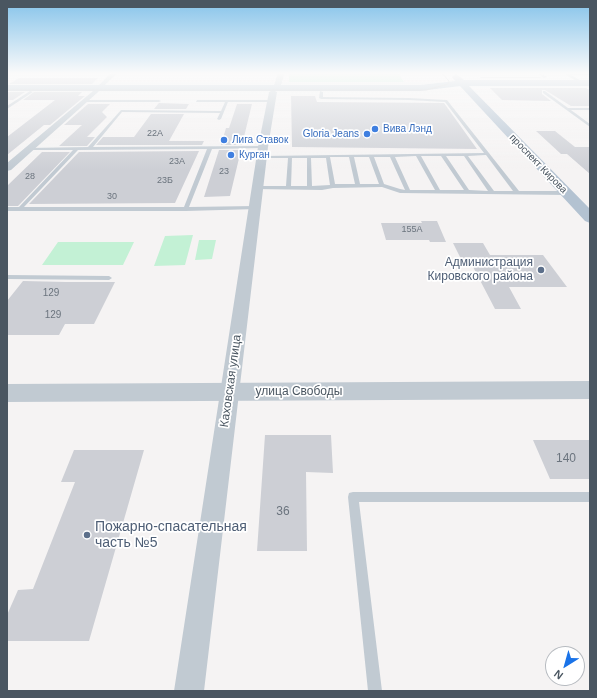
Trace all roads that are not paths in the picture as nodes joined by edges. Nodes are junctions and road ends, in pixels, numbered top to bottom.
1 (79, 106) edge
2 (126, 106) edge
3 (225, 106) edge
4 (271, 106) edge
5 (450, 106) edge
6 (483, 106) edge
7 (563, 106) edge
8 (568, 109) junction
9 (590, 109) edge
10 (121, 111) junction
11 (222, 112) junction
12 (219, 119) dead end
13 (590, 126) edge
14 (206, 146) junction
15 (29, 149) junction
16 (76, 149) junction
17 (89, 149) junction
18 (263, 152) junction
19 (442, 154) junction
20 (465, 154) junction
21 (487, 154) junction
22 (371, 155) junction
23 (392, 155) junction
24 (418, 155) junction
25 (290, 156) junction
26 (309, 156) junction
27 (328, 156) junction
28 (351, 156) junction
29 (9, 165) edge
30 (358, 185) junction
31 (382, 185) junction
32 (333, 186) junction
33 (258, 188) junction
34 (288, 188) junction
35 (310, 188) junction
36 (408, 191) junction
37 (439, 192) junction
38 (468, 192) junction
39 (492, 192) junction
40 (518, 192) junction
41 (566, 193) junction
42 (255, 208) junction
43 (7, 209) edge
44 (20, 209) junction
45 (186, 209) junction
46 (590, 218) edge
47 (7, 277) edge
48 (109, 278) dead end
49 (590, 390) edge
50 (228, 392) junction
51 (7, 393) edge
52 (590, 497) edge
53 (189, 691) edge
54 (375, 691) edge

1 - 15 street
2 - 10 lane
3 - 11 lane
4 - 18 street, Каховская улица
5 - 21 lane
6 - 41 main road, проспект Кирова
7 - 8 lane
8 - 9 lane
8 - 13 lane
10 - 11 lane
10 - 17 lane
11 - 12 lane
14 - 17 lane
14 - 18 lane
14 - 45 lane
15 - 16 lane
15 - 29 street
16 - 17 lane
16 - 44 lane
18 - 25 lane
18 - 33 street, Каховская улица
19 - 20 lane
19 - 24 lane
19 - 38 lane
20 - 21 lane
20 - 39 lane
21 - 40 lane
22 - 23 lane
22 - 28 lane
22 - 31 lane
23 - 24 lane
23 - 36 lane
24 - 37 lane
25 - 26 lane
25 - 34 lane
26 - 27 lane
26 - 35 lane
27 - 28 lane
27 - 32 lane
28 - 30 lane
30 - 31 lane
30 - 32 lane
31 - 36 lane
32 - 35 lane
33 - 34 lane
33 - 42 street, Каховская улица
34 - 35 lane
36 - 37 lane
37 - 38 lane
38 - 39 lane
39 - 40 lane
40 - 41 lane
41 - 46 main road, проспект Кирова
42 - 45 lane
42 - 50 street, Каховская улица
43 - 44 lane
44 - 45 lane
47 - 48 lane
49 - 50 street, улица Свободы
50 - 51 street, улица Свободы
50 - 53 street, Каховская улица
52 - 54 lane

